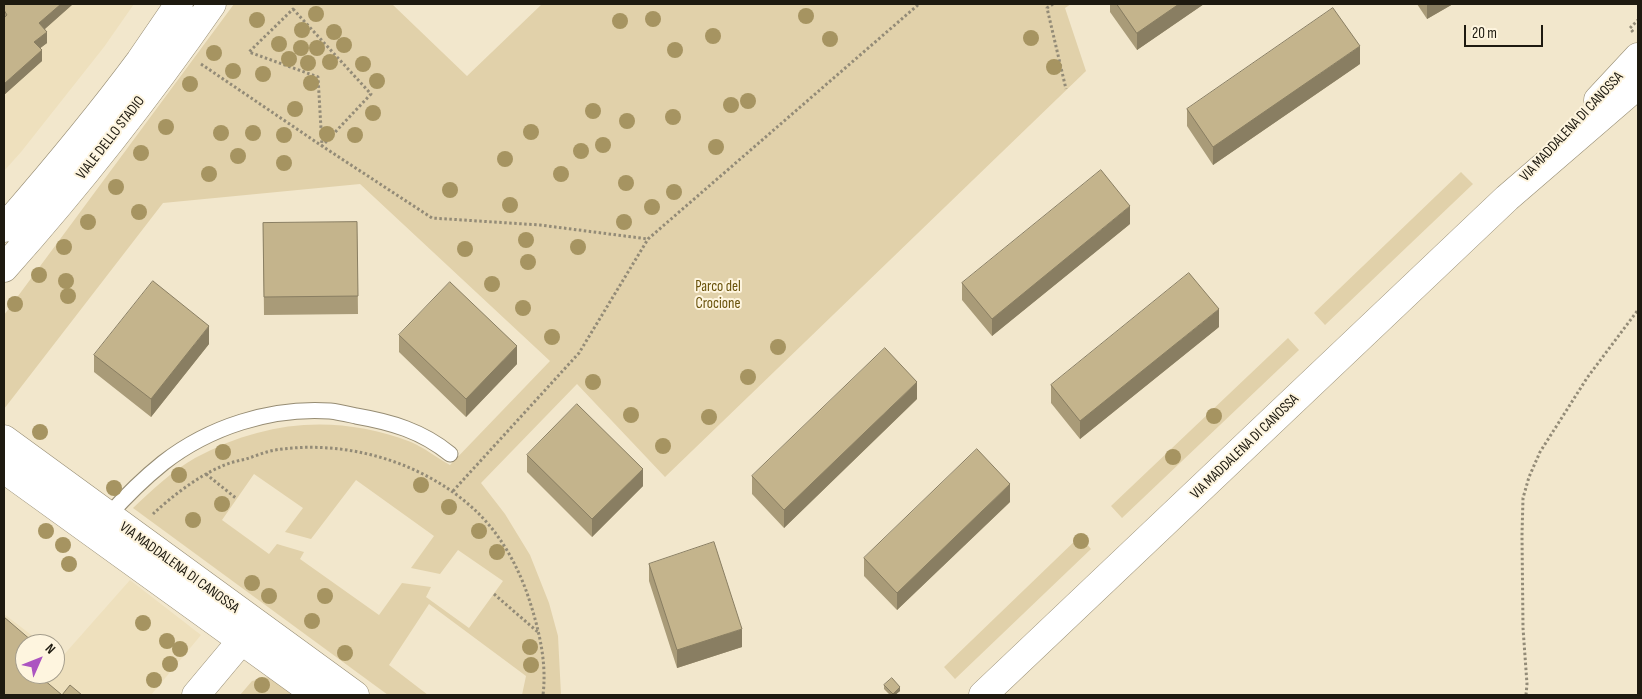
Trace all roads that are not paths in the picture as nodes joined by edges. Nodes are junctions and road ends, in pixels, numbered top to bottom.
1 (179, 4) edge
2 (212, 4) edge
3 (1638, 57) edge
4 (1638, 85) edge
5 (1507, 198) junction
6 (4, 228) edge
7 (4, 268) edge
8 (4, 439) edge
9 (450, 454) dead end
10 (4, 469) edge
11 (108, 516) junction
12 (127, 544) junction
13 (236, 609) junction
14 (242, 640) junction
15 (324, 687) edge
16 (196, 695) edge
17 (355, 695) edge
18 (983, 695) edge

1 - 6 street, VIALE DELLO STADIO
2 - 7 street, VIALE DELLO STADIO
3 - 5 street, VIA MADDALENA DI CANOSSA
4 - 5 street, VIA MADDALENA DI CANOSSA
5 - 18 street, VIA MADDALENA DI CANOSSA
8 - 11 street, VIA MADDALENA DI CANOSSA
9 - 11 lane
10 - 12 street, VIA MADDALENA DI CANOSSA
11 - 12 street, VIA MADDALENA DI CANOSSA
12 - 13 street, VIA MADDALENA DI CANOSSA
12 - 14 street, VIA MADDALENA DI CANOSSA
13 - 14 street
13 - 15 street, VIA MADDALENA DI CANOSSA
14 - 15 street
14 - 16 street
15 - 17 street, VIA MADDALENA DI CANOSSA

